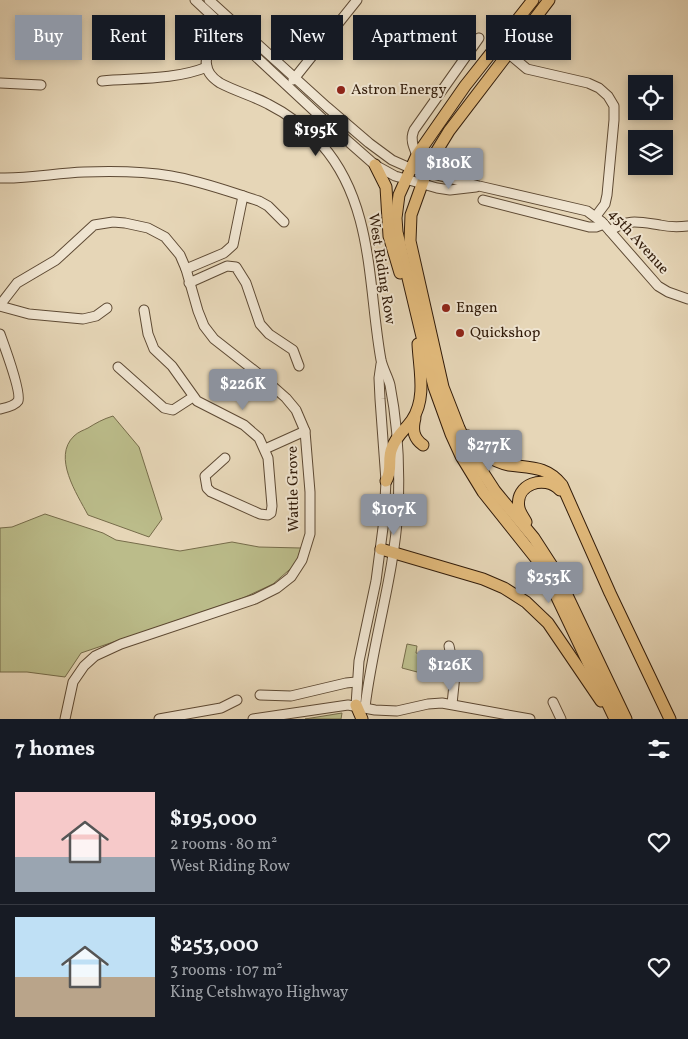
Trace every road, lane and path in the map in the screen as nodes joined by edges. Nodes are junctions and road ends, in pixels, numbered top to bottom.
1 (195, 0) edge
2 (208, 0) edge
3 (357, 0) edge
4 (525, 0) edge
5 (533, 0) edge
6 (549, 0) edge
7 (216, 7) edge
8 (522, 14) junction
9 (537, 15) edge
10 (479, 38) dead end
11 (261, 50) edge
12 (261, 58) edge
13 (207, 60) edge
14 (503, 60) edge
15 (515, 60) edge
16 (207, 67) junction
17 (296, 78) junction
18 (102, 81) dead end
19 (0, 83) edge
20 (41, 85) dead end
21 (288, 86) junction
22 (417, 155) junction
23 (375, 165) junction
24 (410, 168) junction
25 (426, 172) junction
26 (0, 178) edge
27 (405, 179) junction
28 (421, 184) junction
29 (479, 186) junction
30 (242, 196) junction
31 (483, 200) dead end
32 (596, 216) junction
33 (284, 222) dead end
34 (688, 226) edge
35 (607, 227) junction
36 (186, 269) junction
37 (189, 283) junction
38 (688, 299) edge
39 (0, 305) edge
40 (107, 308) dead end
41 (416, 309) junction
42 (144, 310) dead end
43 (0, 334) edge
44 (381, 363) junction
45 (299, 366) dead end
46 (118, 367) dead end
47 (193, 398) junction
48 (448, 402) junction
49 (0, 409) edge
50 (417, 412) junction
51 (305, 432) junction
52 (396, 439) junction
53 (423, 445) dead end
54 (265, 449) junction
55 (225, 458) dead end
56 (386, 482) junction
57 (570, 503) junction
58 (386, 551) junction
59 (550, 562) junction
60 (374, 590) junction
61 (385, 592) junction
62 (449, 646) dead end
63 (356, 682) junction
64 (260, 695) dead end
65 (237, 700) dead end
66 (553, 702) dead end
67 (452, 704) junction
68 (361, 712) edge
69 (197, 716) edge
70 (510, 717) edge
71 (65, 719) edge
72 (159, 719) edge
73 (253, 719) edge
74 (530, 719) edge
75 (561, 719) edge
76 (614, 719) edge
77 (626, 719) edge
78 (670, 719) edge

1 - 7 street
2 - 7 street
3 - 17 street
4 - 8 street
5 - 8 main road
6 - 9 main road
8 - 22 main road
10 - 22 street
11 - 17 street, 45th Avenue
12 - 21 street, 45th Avenue
13 - 16 street
14 - 25 main road
15 - 32 street
16 - 18 street
16 - 44 street, West Riding Row
17 - 21 street
17 - 24 street, 45th Avenue
19 - 20 street
21 - 23 street, 45th Avenue
22 - 24 main road
23 - 27 street, 45th Avenue
23 - 41 main road
24 - 25 street, 45th Avenue
24 - 27 main road
25 - 28 main road
25 - 29 street, 45th Avenue
26 - 30 street
27 - 28 street, 45th Avenue
27 - 41 main road
28 - 29 street, 45th Avenue
28 - 48 main road
29 - 32 street, 45th Avenue
30 - 33 street
30 - 36 street
31 - 35 street
32 - 35 street, 45th Avenue
34 - 35 street
35 - 38 street, 45th Avenue
36 - 37 street, Wattle Grove
36 - 39 street, Wattle Grove
37 - 45 street
37 - 51 street, Wattle Grove
39 - 40 street
41 - 50 main road
41 - 76 main road
42 - 47 street
43 - 49 street
44 - 52 street, West Riding Row
44 - 56 street, West Riding Row
46 - 47 street
47 - 54 street
48 - 57 main road
48 - 59 main road
50 - 52 main road
50 - 53 main road
51 - 54 street
51 - 71 street, Wattle Grove
52 - 56 main road
52 - 58 street, West Riding Row
54 - 55 street
56 - 58 street, West Riding Row
57 - 59 main road
57 - 78 main road
58 - 60 street, West Riding Row
58 - 61 street, West Riding Row
58 - 76 main road
59 - 77 main road
60 - 61 street
60 - 63 street, West Riding Row
61 - 68 street, West Riding Row
62 - 67 street
63 - 64 street
63 - 68 street, West Riding Row
65 - 69 street
66 - 75 street
67 - 68 street
67 - 70 street
68 - 73 street
69 - 72 street
70 - 74 street

